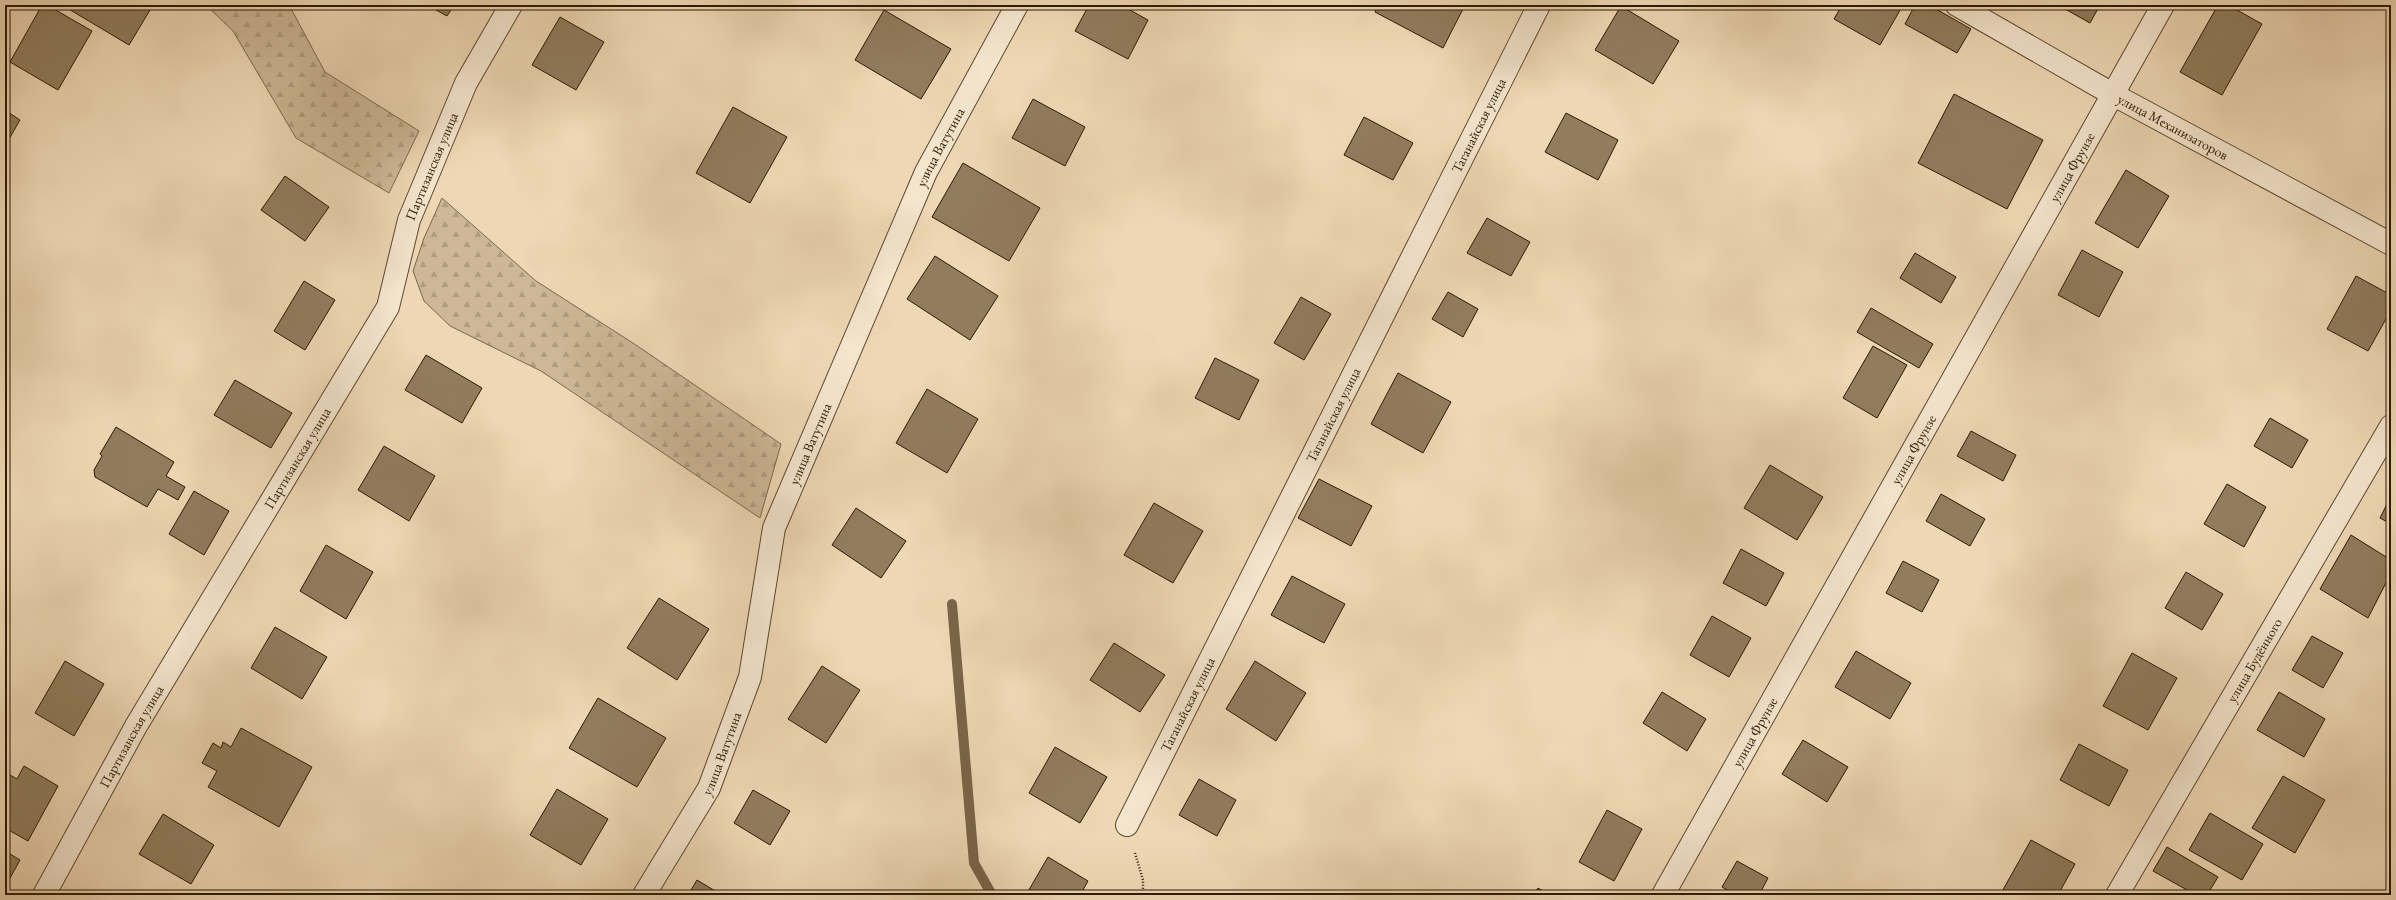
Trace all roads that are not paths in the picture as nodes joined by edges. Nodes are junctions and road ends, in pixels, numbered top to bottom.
1 (511, 5) edge
2 (1017, 5) edge
3 (1539, 5) edge
4 (1957, 5) edge
5 (2163, 5) edge
6 (2114, 95) junction
7 (2391, 244) edge
8 (2391, 426) edge
9 (1127, 825) road end
10 (44, 895) edge
11 (644, 895) edge
12 (1664, 895) edge
13 (2118, 895) edge

1 - 10 street, Партизанская улица
2 - 11 street, улица Ватутина
3 - 9 street, Таганайская улица
4 - 6 street, улица Механизаторов
5 - 6 street, улица Фрунзе
6 - 7 street, улица Механизаторов
6 - 12 street, улица Фрунзе
8 - 13 street, улица Будённого

